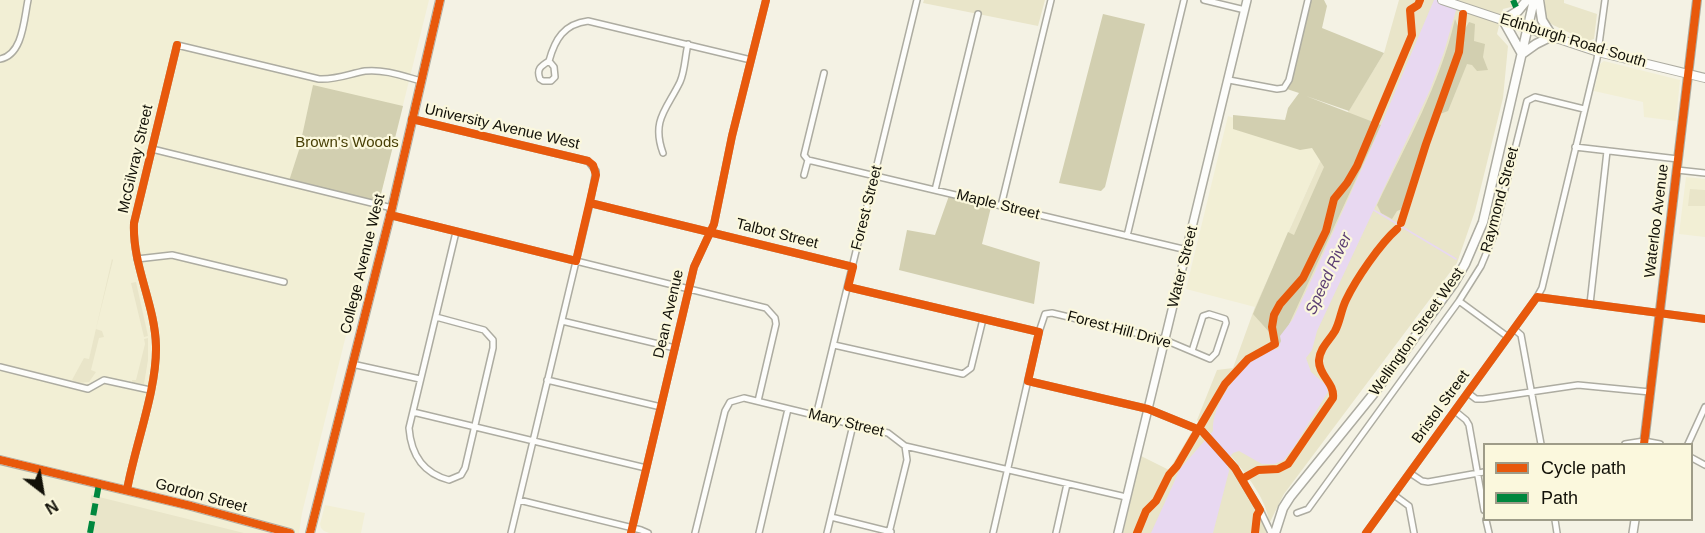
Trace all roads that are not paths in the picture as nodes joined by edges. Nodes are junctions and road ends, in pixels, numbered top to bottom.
1 (28, 0) edge
2 (440, 0) edge
3 (766, 0) edge
4 (917, 0) edge
5 (1050, 0) edge
6 (1184, 0) edge
7 (1204, 0) edge
8 (1247, 0) edge
9 (1308, 0) edge
10 (1442, 0) edge
11 (1527, 0) edge
12 (1534, 0) edge
13 (1539, 0) edge
14 (1605, 0) edge
15 (1697, 0) edge
16 (1245, 10) junction
17 (978, 15) dead end
18 (1503, 20) junction
19 (1528, 27) junction
20 (1552, 36) junction
21 (687, 44) junction
22 (1598, 52) junction
23 (1522, 54) junction
24 (0, 59) edge
25 (752, 60) junction
26 (549, 61) dead end
27 (824, 73) dead end
28 (1688, 75) junction
29 (1705, 78) edge
30 (1229, 80) junction
31 (421, 81) junction
32 (1584, 109) junction
33 (412, 119) junction
34 (1575, 147) junction
35 (152, 149) junction
36 (1607, 151) junction
37 (663, 153) dead end
38 (1678, 159) junction
39 (808, 160) junction
40 (1677, 170) junction
41 (1705, 173) edge
42 (804, 175) dead end
43 (875, 176) junction
44 (935, 189) junction
45 (590, 203) junction
46 (1001, 207) junction
47 (391, 211) junction
48 (456, 232) junction
49 (711, 232) junction
50 (1127, 236) junction
51 (1187, 250) junction
52 (137, 259) junction
53 (576, 261) junction
54 (853, 267) junction
55 (284, 282) dead end
56 (848, 286) junction
57 (690, 289) junction
58 (1537, 297) junction
59 (1459, 302) junction
60 (1590, 304) junction
61 (1659, 313) junction
62 (436, 317) junction
63 (983, 319) junction
64 (1705, 319) edge
65 (562, 321) junction
66 (1514, 328) junction
67 (1039, 332) junction
68 (1508, 337) junction
69 (1165, 340) junction
70 (834, 345) junction
71 (675, 348) junction
72 (1192, 351) junction
73 (352, 364) junction
74 (0, 367) edge
75 (420, 379) junction
76 (547, 380) junction
77 (1028, 381) junction
78 (150, 390) junction
79 (1531, 392) junction
80 (1650, 392) junction
81 (1468, 393) junction
82 (758, 401) junction
83 (1705, 406) edge
84 (661, 407) junction
85 (788, 409) junction
86 (1148, 409) junction
87 (1455, 411) junction
88 (413, 412) junction
89 (816, 416) junction
90 (853, 425) junction
91 (475, 427) junction
92 (533, 440) junction
93 (1541, 443) edge
94 (1644, 443) edge
95 (1688, 443) edge
96 (905, 446) junction
97 (0, 460) edge
98 (646, 468) junction
99 (1008, 470) junction
100 (1483, 472) edge
101 (1410, 473) junction
102 (1478, 473) junction
103 (1068, 483) junction
104 (127, 490) junction
105 (1394, 495) junction
106 (1126, 497) junction
107 (1483, 499) edge
108 (519, 500) junction
109 (1297, 513) dead end
110 (831, 517) junction
111 (631, 530) edge
112 (290, 533) edge
113 (310, 533) edge
114 (511, 533) edge
115 (648, 533) edge
116 (695, 533) edge
117 (759, 533) edge
118 (827, 533) edge
119 (890, 533) edge
120 (993, 533) edge
121 (1056, 533) edge
122 (1118, 533) edge
123 (1273, 533) edge
124 (1366, 533) edge
125 (1414, 533) edge

1 - 24 street
2 - 31 main road, College Avenue West
3 - 25 street, Dean Avenue
4 - 43 street, Forest Street
5 - 46 street
6 - 50 street
7 - 16 street
8 - 16 street, Water Street
9 - 30 street
10 - 18 main road, Edinburgh Road South
11 - 18 main road
12 - 19 main road, Wellington Street West
13 - 20 main road
14 - 22 street, Bristol Street
15 - 28 street, Waterloo Avenue
16 - 30 street, Water Street
17 - 44 street
18 - 19 main road, Edinburgh Road South
18 - 23 main road
19 - 20 main road, Edinburgh Road South
19 - 23 main road, Wellington Street West
20 - 22 main road, Edinburgh Road South
20 - 23 main road
21 - 25 street
21 - 26 street
21 - 37 street
22 - 28 main road, Edinburgh Road South
22 - 32 street, Bristol Street
23 - 123 main road, Wellington Street West
25 - 49 street, Dean Avenue
27 - 39 street
28 - 29 main road, Edinburgh Road South
28 - 38 street, Waterloo Avenue
30 - 51 street, Water Street
31 - 33 main road, College Avenue West
31 - 35 street, McGilvray Street
32 - 34 street, Bristol Street
32 - 59 street, Raymond Street
33 - 45 street, University Avenue West
33 - 47 main road, College Avenue West
34 - 36 street
34 - 58 street, Bristol Street
35 - 47 street
35 - 52 street, McGilvray Street
36 - 38 street
36 - 60 street
38 - 40 street, Waterloo Avenue
39 - 42 street
39 - 43 street, Maple Street
40 - 41 street
40 - 61 street, Waterloo Avenue
43 - 44 street, Maple Street
43 - 54 street, Forest Street
44 - 46 street, Maple Street
45 - 49 street, Talbot Street
45 - 53 street, University Avenue West
46 - 50 street, Maple Street
47 - 48 street
47 - 73 main road, College Avenue West
48 - 53 street
48 - 62 street
49 - 54 street, Talbot Street
49 - 57 street, Dean Avenue
50 - 51 street, Maple Street
51 - 69 street, Water Street
52 - 55 street
52 - 78 street, McGilvray Street
53 - 57 street
53 - 65 street, University Avenue West
54 - 56 street, Forest Street
56 - 63 street
56 - 70 street, Forest Street
57 - 71 street, Dean Avenue
57 - 82 street
58 - 60 street
58 - 66 street, Bristol Street
59 - 68 street
59 - 109 street, Raymond Street
60 - 61 street
61 - 64 street
61 - 80 street, Waterloo Avenue
62 - 75 street
62 - 91 street
63 - 67 street
63 - 70 street
65 - 71 street
65 - 76 street, University Avenue West
66 - 68 street, Bristol Street
66 - 79 street
67 - 69 street, Forest Hill Drive
67 - 77 street
68 - 81 street, Bristol Street
69 - 72 street, Forest Hill Drive
69 - 86 street, Water Street
70 - 89 street, Forest Street
71 - 84 street, Dean Avenue
72 - 72 street, Forest Hill Drive
73 - 75 street
73 - 113 main road, College Avenue West
74 - 78 street
75 - 88 street
76 - 84 street
76 - 92 street, University Avenue West
77 - 86 street
77 - 99 street
78 - 104 street, McGilvray Street
79 - 80 street
79 - 81 street
79 - 93 street
80 - 94 street, Waterloo Avenue
81 - 87 street, Bristol Street
82 - 85 street, Mary Street
82 - 116 street, Mary Street
83 - 95 street
84 - 98 street, Dean Avenue
85 - 89 street, Mary Street
85 - 117 street
86 - 106 street, Water Street
86 - 123 street
87 - 101 street, Bristol Street
87 - 102 street
88 - 91 street
88 - 91 street
89 - 90 street, Mary Street
90 - 96 street, Mary Street
90 - 110 street
91 - 92 street
92 - 98 street
92 - 108 street, University Avenue West
96 - 99 street, Mary Street
96 - 119 street
97 - 104 main road, Gordon Street
98 - 111 street, Dean Avenue
99 - 103 street, Mary Street
99 - 120 street
100 - 102 street
101 - 102 street
101 - 105 street, Bristol Street
102 - 107 street
103 - 106 street, Mary Street
103 - 121 street
104 - 112 main road, Gordon Street
105 - 124 street, Bristol Street
105 - 125 street
106 - 122 street, Water Street
108 - 111 street
108 - 114 street, University Avenue West
110 - 118 street
110 - 119 street
111 - 115 street

